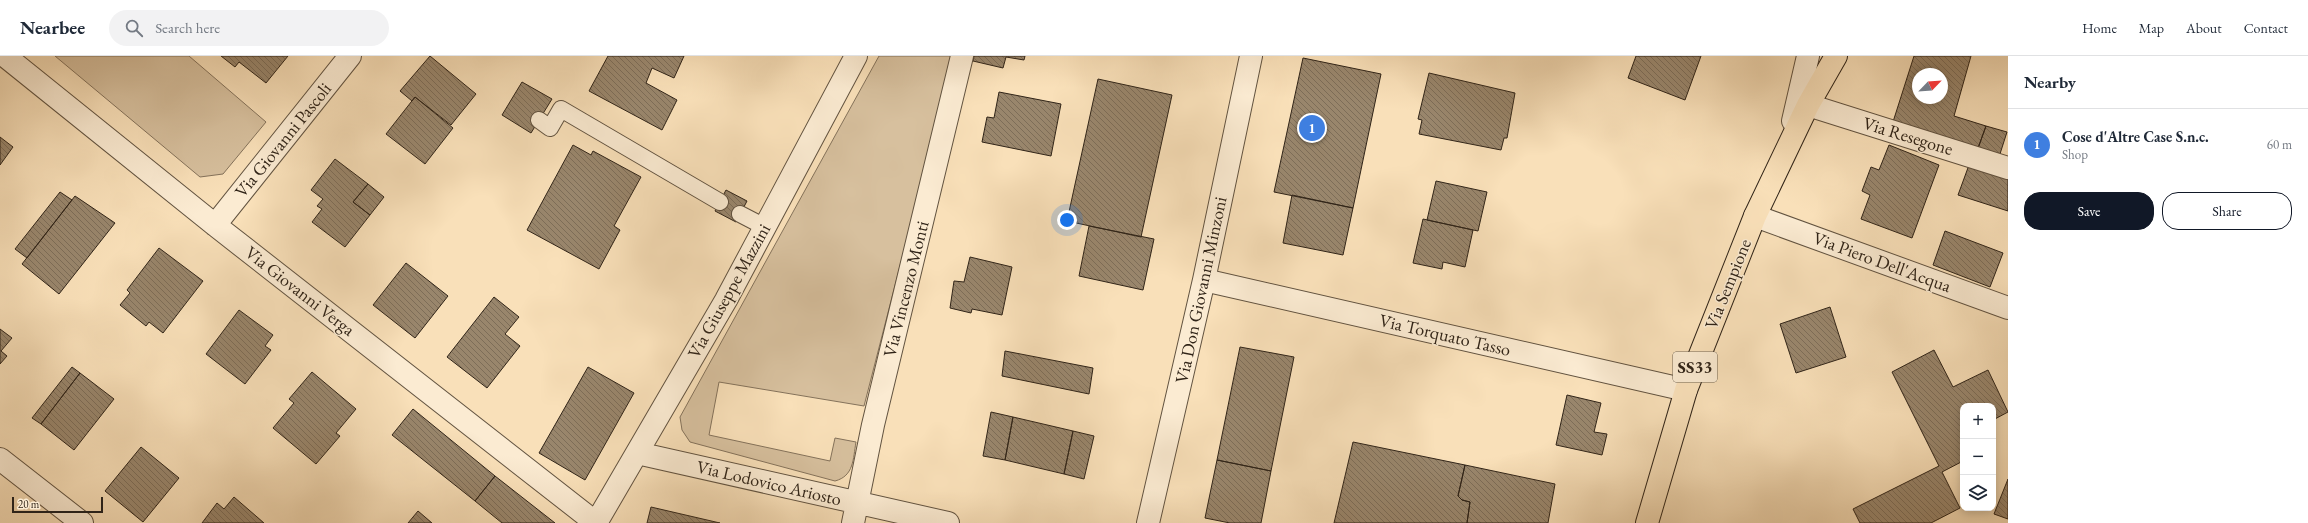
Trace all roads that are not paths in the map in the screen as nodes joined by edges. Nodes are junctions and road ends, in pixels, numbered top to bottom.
1 (5, 56) edge
2 (350, 56) edge
3 (856, 56) edge
4 (962, 56) edge
5 (1251, 56) edge
6 (1808, 56) edge
7 (1836, 56) edge
8 (1808, 105) junction
9 (539, 120) dead end
10 (1788, 148) junction
11 (2008, 168) edge
12 (720, 202) dead end
13 (740, 214) dead end
14 (1755, 216) junction
15 (215, 225) junction
16 (765, 227) junction
17 (1204, 280) junction
18 (2008, 308) edge
19 (1686, 390) junction
20 (637, 453) junction
21 (0, 459) edge
22 (856, 514) edge
23 (82, 523) edge
24 (596, 523) edge
25 (948, 523) edge
26 (1148, 523) edge
27 (1647, 523) edge

1 - 15 street, Via Giovanni Verga
2 - 15 street, Via Giovanni Pascoli
3 - 16 street, Via Giuseppe Mazzini
4 - 22 street, Via Vincenzo Monti
5 - 17 street, Via Don Giovanni Minzoni
6 - 10 street
7 - 8 main road, Via Sempione / SS33
8 - 10 main road, Via Sempione / SS33
8 - 11 street, Via Resegone
9 - 12 lane
10 - 14 main road, Via Sempione / SS33
13 - 16 lane
14 - 18 street, Via Piero Dell'Acqua
14 - 19 main road, Via Sempione / SS33
15 - 24 street, Via Giovanni Verga
16 - 20 street, Via Giuseppe Mazzini
17 - 19 street, Via Torquato Tasso
17 - 26 street, Via Don Giovanni Minzoni
19 - 27 main road, Via Sempione / SS33
20 - 22 street, Via Lodovico Ariosto
20 - 24 street, Via Giuseppe Mazzini
21 - 23 street
22 - 25 street, Via Lodovico Ariosto

